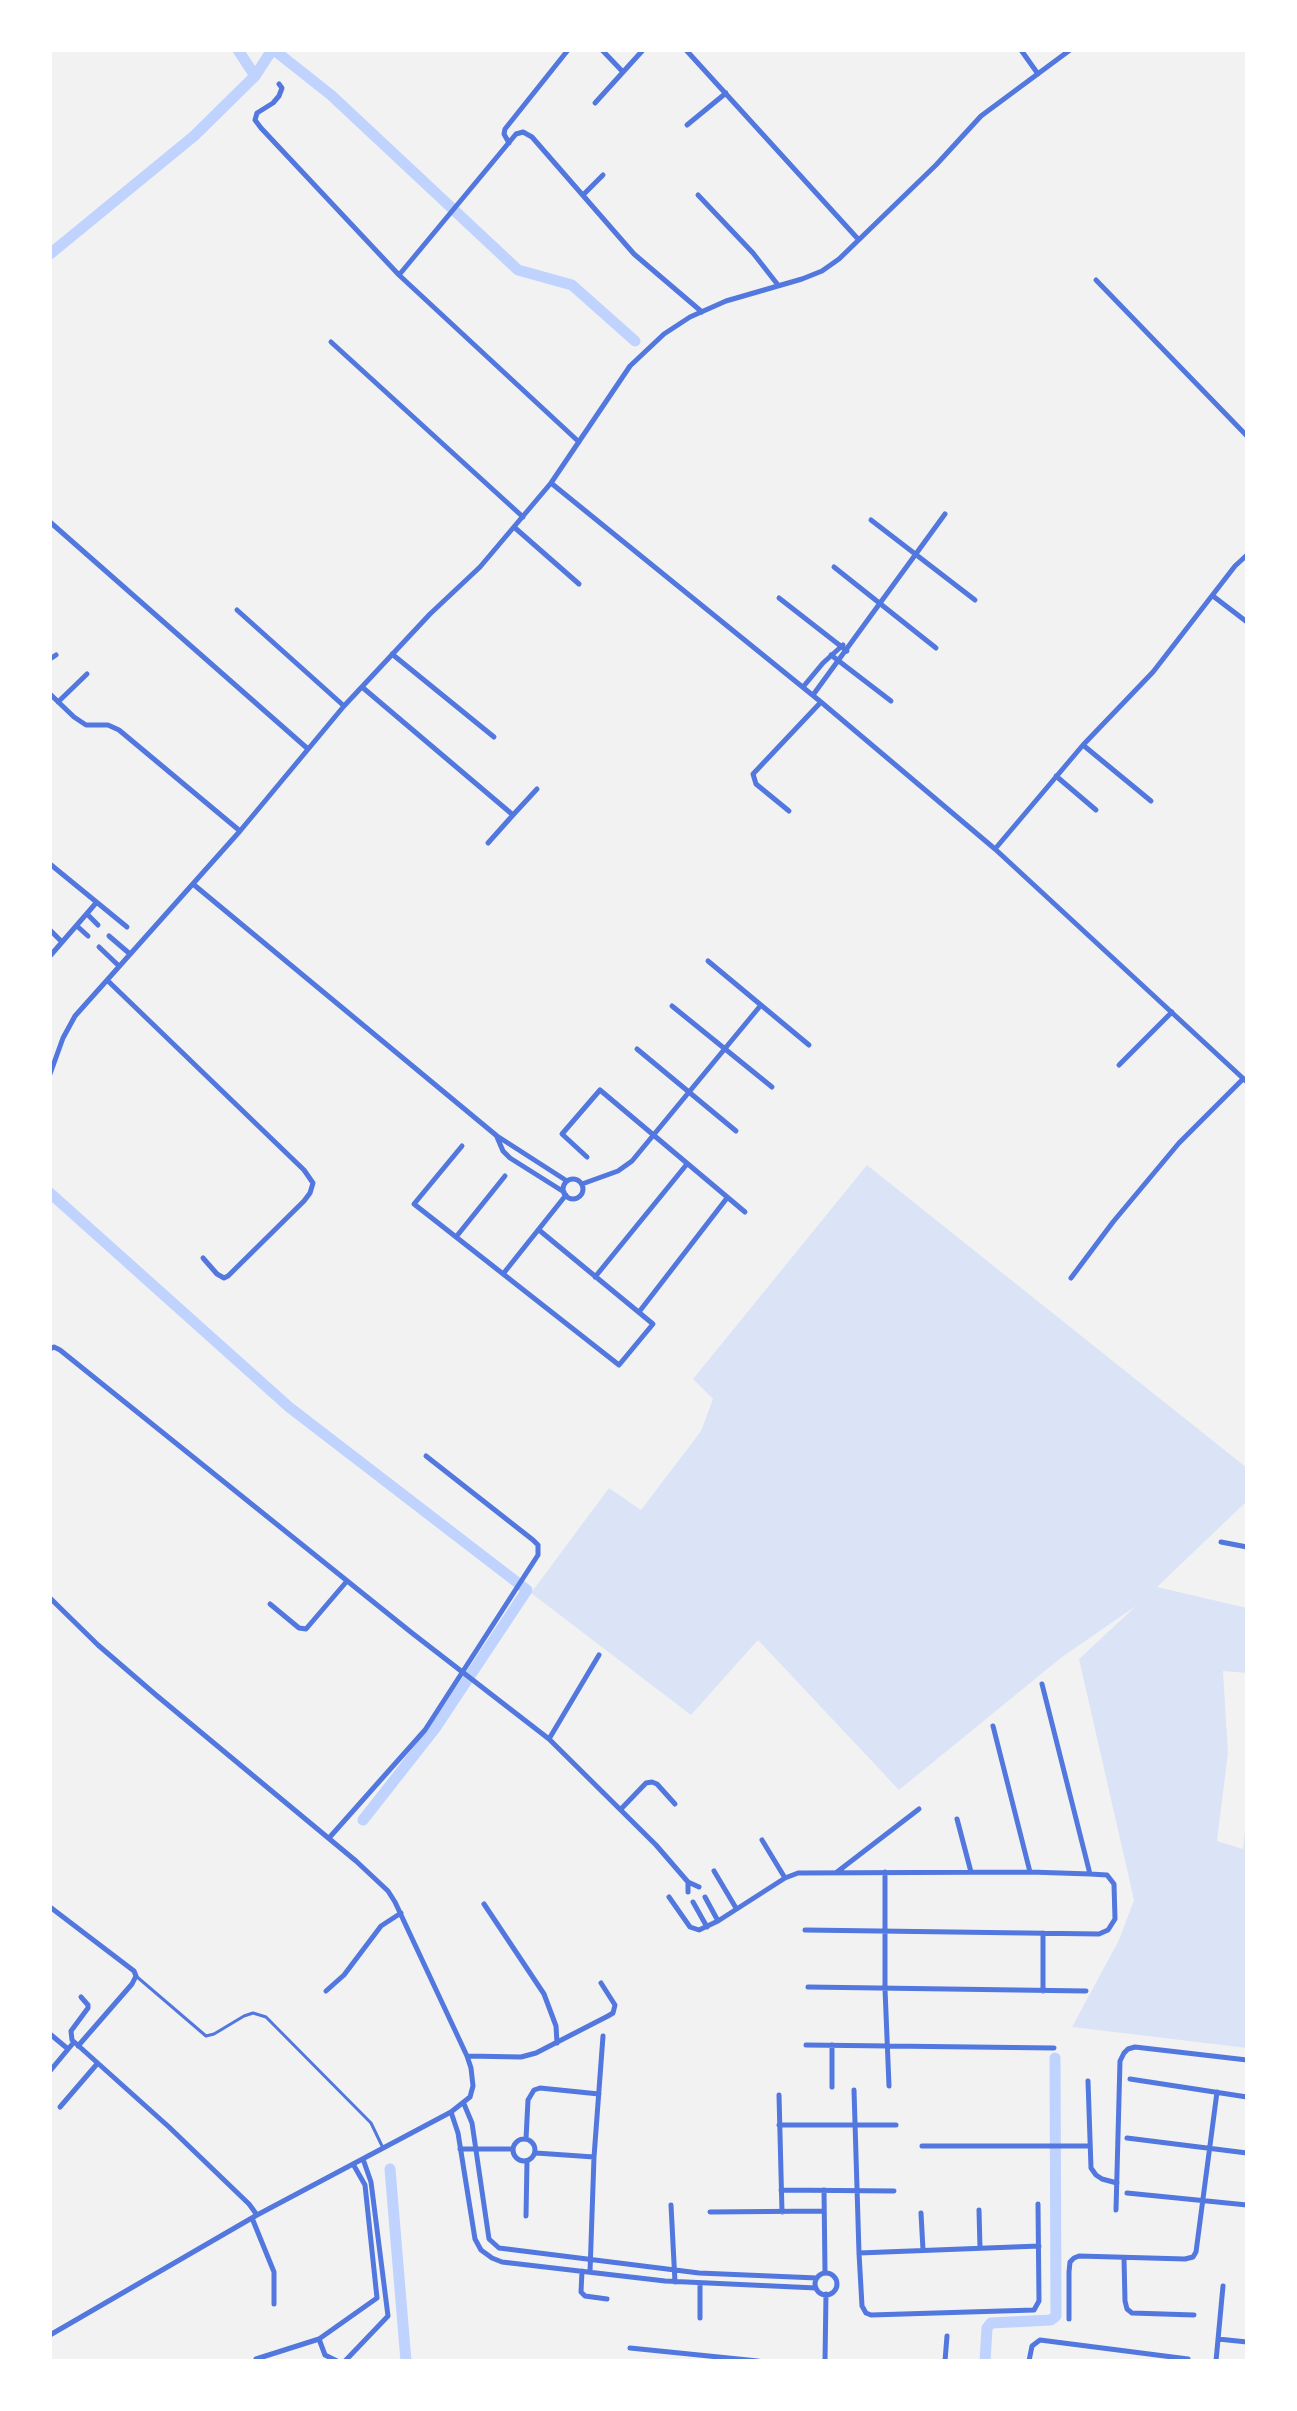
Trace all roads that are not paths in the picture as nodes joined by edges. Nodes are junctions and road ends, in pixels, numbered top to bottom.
1 (568, 50) edge
2 (602, 50) edge
3 (643, 50) edge
4 (686, 50) edge
5 (1021, 50) edge
6 (1070, 50) edge
7 (623, 72) junction
8 (1038, 74) junction
9 (279, 84) dead end
10 (726, 93) junction
11 (595, 103) dead end
12 (687, 125) dead end
13 (509, 143) junction
14 (603, 175) dead end
15 (583, 195) junction
16 (698, 195) dead end
17 (858, 239) junction
18 (399, 275) junction
19 (1096, 280) dead end
20 (778, 285) junction
21 (702, 312) junction
22 (331, 342) dead end
23 (1247, 436) edge
24 (579, 442) junction
25 (551, 483) junction
26 (945, 514) dead end
27 (523, 517) junction
28 (871, 520) dead end
29 (50, 522) edge
30 (514, 527) junction
31 (915, 554) junction
32 (1247, 555) edge
33 (834, 567) dead end
34 (579, 584) dead end
35 (1213, 596) junction
36 (779, 598) dead end
37 (975, 600) dead end
38 (879, 603) junction
39 (237, 610) dead end
40 (1247, 622) edge
41 (851, 641) junction
42 (841, 646) junction
43 (936, 648) dead end
44 (847, 651) junction
45 (392, 654) junction
46 (831, 655) junction
47 (839, 661) junction
48 (87, 674) dead end
49 (362, 687) junction
50 (803, 687) junction
51 (50, 694) edge
52 (813, 695) junction
53 (891, 701) dead end
54 (58, 702) junction
55 (821, 702) junction
56 (344, 706) junction
57 (494, 737) dead end
58 (1083, 745) junction
59 (308, 749) junction
60 (1056, 776) junction
61 (537, 789) dead end
62 (1151, 801) dead end
63 (1096, 810) dead end
64 (789, 811) dead end
65 (513, 815) junction
66 (240, 831) junction
67 (488, 843) dead end
68 (995, 849) junction
69 (50, 864) edge
70 (193, 884) junction
71 (96, 903) junction
72 (87, 914) junction
73 (98, 925) dead end
74 (76, 926) junction
75 (127, 927) dead end
76 (50, 930) edge
77 (88, 936) dead end
78 (109, 936) dead end
79 (62, 942) junction
80 (99, 947) dead end
81 (130, 954) junction
82 (50, 956) edge
83 (708, 961) dead end
84 (119, 966) junction
85 (107, 980) junction
86 (761, 1005) junction
87 (672, 1006) dead end
88 (1172, 1012) junction
89 (809, 1045) dead end
90 (637, 1049) dead end
91 (724, 1049) junction
92 (1119, 1065) dead end
93 (50, 1074) edge
94 (1245, 1080) edge
95 (772, 1087) dead end
96 (689, 1092) junction
97 (736, 1131) dead end
98 (654, 1134) junction
99 (497, 1136) junction
100 (462, 1146) dead end
101 (587, 1157) dead end
102 (687, 1164) junction
103 (505, 1176) dead end
104 (567, 1181) junction
105 (582, 1184) junction
106 (565, 1194) junction
107 (727, 1198) junction
108 (745, 1212) dead end
109 (539, 1230) junction
110 (456, 1237) junction
111 (203, 1258) dead end
112 (503, 1274) junction
113 (595, 1277) junction
114 (1071, 1278) dead end
115 (639, 1312) junction
116 (50, 1349) edge
117 (426, 1456) dead end
118 (1221, 1542) dead end
119 (1247, 1547) edge
120 (347, 1581) junction
121 (50, 1598) edge
122 (270, 1604) dead end
123 (599, 1655) dead end
124 (465, 1675) junction
125 (1042, 1684) dead end
126 (993, 1726) dead end
127 (549, 1739) junction
128 (675, 1804) dead end
129 (621, 1809) junction
130 (919, 1809) dead end
131 (957, 1819) dead end
132 (329, 1839) junction
133 (762, 1840) dead end
134 (714, 1871) dead end
135 (836, 1872) junction
136 (885, 1872) junction
137 (971, 1872) junction
138 (1030, 1872) junction
139 (1090, 1874) junction
140 (785, 1878) junction
141 (688, 1882) junction
142 (699, 1887) dead end
143 (688, 1892) dead end
144 (669, 1897) dead end
145 (705, 1897) dead end
146 (693, 1902) dead end
147 (484, 1904) dead end
148 (50, 1907) edge
149 (736, 1908) junction
150 (401, 1913) junction
151 (718, 1921) junction
152 (707, 1927) junction
153 (805, 1930) dead end
154 (884, 1932) junction
155 (1043, 1933) junction
156 (136, 1976) junction
157 (601, 1983) dead end
158 (808, 1987) dead end
159 (885, 1989) junction
160 (326, 1991) dead end
161 (1043, 1991) junction
162 (1086, 1991) dead end
163 (81, 1997) dead end
164 (50, 2034) edge
165 (603, 2036) dead end
166 (557, 2043) junction
167 (76, 2044) junction
168 (806, 2045) dead end
169 (832, 2045) junction
170 (887, 2047) junction
171 (1054, 2048) dead end
172 (68, 2049) junction
173 (467, 2056) junction
174 (1247, 2060) edge
175 (97, 2064) junction
176 (50, 2071) edge
177 (1130, 2079) dead end
178 (1088, 2081) dead end
179 (889, 2086) dead end
180 (832, 2087) dead end
181 (854, 2090) dead end
182 (1217, 2092) junction
183 (599, 2094) junction
184 (779, 2095) dead end
185 (1247, 2097) edge
186 (464, 2104) junction
187 (60, 2107) dead end
188 (451, 2112) junction
189 (779, 2125) junction
190 (855, 2125) junction
191 (896, 2125) dead end
192 (1127, 2138) dead end
193 (526, 2139) junction
194 (922, 2146) dead end
195 (1090, 2146) junction
196 (383, 2148) junction
197 (477, 2148) junction
198 (460, 2149) junction
199 (513, 2149) junction
200 (1210, 2149) junction
201 (535, 2153) junction
202 (1247, 2153) edge
203 (594, 2157) junction
204 (363, 2159) junction
205 (527, 2161) junction
206 (353, 2164) junction
207 (1117, 2183) junction
208 (781, 2190) junction
209 (824, 2190) junction
210 (856, 2190) junction
211 (894, 2191) dead end
212 (1127, 2193) dead end
213 (1204, 2200) junction
214 (1038, 2204) dead end
215 (671, 2205) dead end
216 (1247, 2205) edge
217 (979, 2210) dead end
218 (1116, 2210) dead end
219 (824, 2211) junction
220 (710, 2212) dead end
221 (782, 2212) junction
222 (921, 2213) dead end
223 (526, 2216) dead end
224 (255, 2217) junction
225 (1039, 2246) junction
226 (980, 2248) junction
227 (923, 2250) junction
228 (859, 2253) junction
229 (1124, 2259) junction
230 (591, 2260) junction
231 (582, 2271) junction
232 (673, 2271) junction
233 (590, 2272) junction
234 (825, 2272) junction
235 (817, 2278) junction
236 (675, 2282) junction
237 (700, 2284) junction
238 (1223, 2286) dead end
239 (816, 2288) junction
240 (826, 2294) junction
241 (607, 2299) dead end
242 (274, 2304) dead end
243 (1194, 2315) dead end
244 (700, 2318) dead end
245 (1069, 2319) dead end
246 (50, 2335) edge
247 (947, 2336) dead end
248 (319, 2339) junction
249 (1218, 2339) junction
250 (1247, 2342) edge
251 (630, 2348) dead end
252 (256, 2359) edge
253 (702, 2359) edge
254 (1188, 2359) dead end
255 (337, 2361) edge
256 (345, 2361) edge
257 (758, 2361) edge
258 (825, 2361) edge
259 (945, 2361) edge
260 (1029, 2361) edge
261 (1216, 2361) edge

1 - 13 street
2 - 7 street
3 - 7 street
4 - 10 street
5 - 8 street
6 - 8 street
7 - 11 street
8 - 17 street
9 - 18 street
10 - 12 street
10 - 17 street
13 - 15 street
13 - 18 street
14 - 15 street
15 - 21 street
16 - 20 street
17 - 20 street
18 - 24 street
19 - 23 street
20 - 21 street
21 - 24 street
22 - 27 street
24 - 25 street
25 - 27 street
25 - 50 street
26 - 31 street
27 - 30 street
28 - 31 street
29 - 59 street
30 - 34 street
30 - 45 street
31 - 37 street
31 - 38 street
32 - 35 street
33 - 38 street
35 - 40 street
35 - 58 street
36 - 42 street
38 - 41 street
38 - 43 street
39 - 56 street
41 - 42 street
41 - 44 street
42 - 44 street
42 - 46 street
44 - 47 street
45 - 49 street
45 - 57 street
46 - 47 street
46 - 50 street
47 - 52 street
47 - 53 street
48 - 54 street
49 - 56 street
49 - 65 street
50 - 52 street
51 - 54 street
52 - 55 street
54 - 66 street
55 - 64 street
55 - 68 street
56 - 59 street
58 - 60 street
58 - 62 street
59 - 66 street
60 - 63 street
60 - 68 street
61 - 65 street
65 - 67 street
66 - 70 street
68 - 88 street
69 - 71 street
70 - 81 street
70 - 99 street
71 - 72 street
71 - 75 street
72 - 73 street
72 - 74 street
74 - 77 street
74 - 79 street
76 - 79 street
78 - 81 street
79 - 82 street
80 - 84 street
81 - 84 street
83 - 86 street
84 - 85 street
85 - 93 street
85 - 111 street
86 - 89 street
86 - 91 street
87 - 91 street
88 - 92 street
88 - 94 street
90 - 96 street
91 - 95 street
91 - 96 street
94 - 114 street
96 - 97 street
96 - 98 street
98 - 101 street
98 - 102 street
98 - 105 street
99 - 104 street
99 - 106 street
100 - 110 street
102 - 107 street
102 - 113 street
103 - 110 street
104 - 105 street
104 - 106 street
105 - 106 street
106 - 109 street
107 - 108 street
107 - 115 street
109 - 112 street
109 - 113 street
110 - 112 street
112 - 115 street
113 - 115 street
116 - 120 street
117 - 124 street
118 - 119 street
120 - 122 street
120 - 124 street
121 - 132 street
123 - 127 street
124 - 127 street
124 - 132 street
125 - 139 street
126 - 138 street
127 - 129 street
128 - 129 street
129 - 141 street
130 - 135 street
131 - 137 street
132 - 150 street
133 - 140 street
134 - 149 street
135 - 136 street
135 - 140 street
136 - 137 street
136 - 154 street
137 - 138 street
138 - 139 street
139 - 155 street
140 - 149 street
141 - 142 street
141 - 143 street
144 - 152 street
145 - 151 street
146 - 152 street
147 - 166 street
148 - 156 street
149 - 151 street
150 - 160 street
150 - 173 street
151 - 152 street
153 - 154 street
154 - 155 street
154 - 159 street
155 - 161 street
156 - 167 street
156 - 196 lane
157 - 166 street
158 - 159 street
159 - 161 street
159 - 170 street
161 - 162 street
163 - 167 street
164 - 172 street
165 - 183 street
166 - 173 street
167 - 172 street
167 - 175 street
168 - 169 street
169 - 170 street
169 - 180 street
170 - 171 street
170 - 179 street
172 - 176 street
173 - 186 street
174 - 207 street
175 - 187 street
175 - 224 street
177 - 182 street
178 - 195 street
181 - 190 street
182 - 185 street
182 - 200 street
183 - 193 street
183 - 203 street
184 - 189 street
186 - 188 street
186 - 197 street
188 - 196 street
188 - 198 street
189 - 190 street
189 - 208 street
190 - 191 street
190 - 210 street
192 - 200 street
193 - 199 street
193 - 201 street
194 - 195 street
195 - 207 street
196 - 204 street
197 - 198 street
197 - 199 street
197 - 230 street
198 - 231 street
199 - 205 street
200 - 202 street
200 - 213 street
201 - 203 street
201 - 205 street
203 - 230 street
204 - 206 street
204 - 256 street
205 - 223 street
206 - 224 street
206 - 248 street
207 - 218 street
208 - 209 street
208 - 221 street
209 - 210 street
209 - 219 street
210 - 211 street
210 - 228 street
212 - 213 street
213 - 216 street
213 - 229 street
214 - 225 street
215 - 232 street
217 - 226 street
219 - 221 street
219 - 234 street
220 - 221 street
222 - 227 street
224 - 242 street
224 - 246 street
225 - 226 street
225 - 228 street
226 - 227 street
227 - 228 street
229 - 243 street
229 - 245 street
230 - 232 street
230 - 233 street
231 - 233 street
231 - 241 street
232 - 235 street
232 - 236 street
233 - 236 street
234 - 235 street
234 - 240 street
235 - 239 street
236 - 237 street
237 - 239 street
237 - 244 street
238 - 249 street
239 - 240 street
240 - 258 street
247 - 259 street
248 - 252 street
248 - 255 street
249 - 250 street
249 - 261 street
251 - 253 street
253 - 257 street
254 - 260 street

